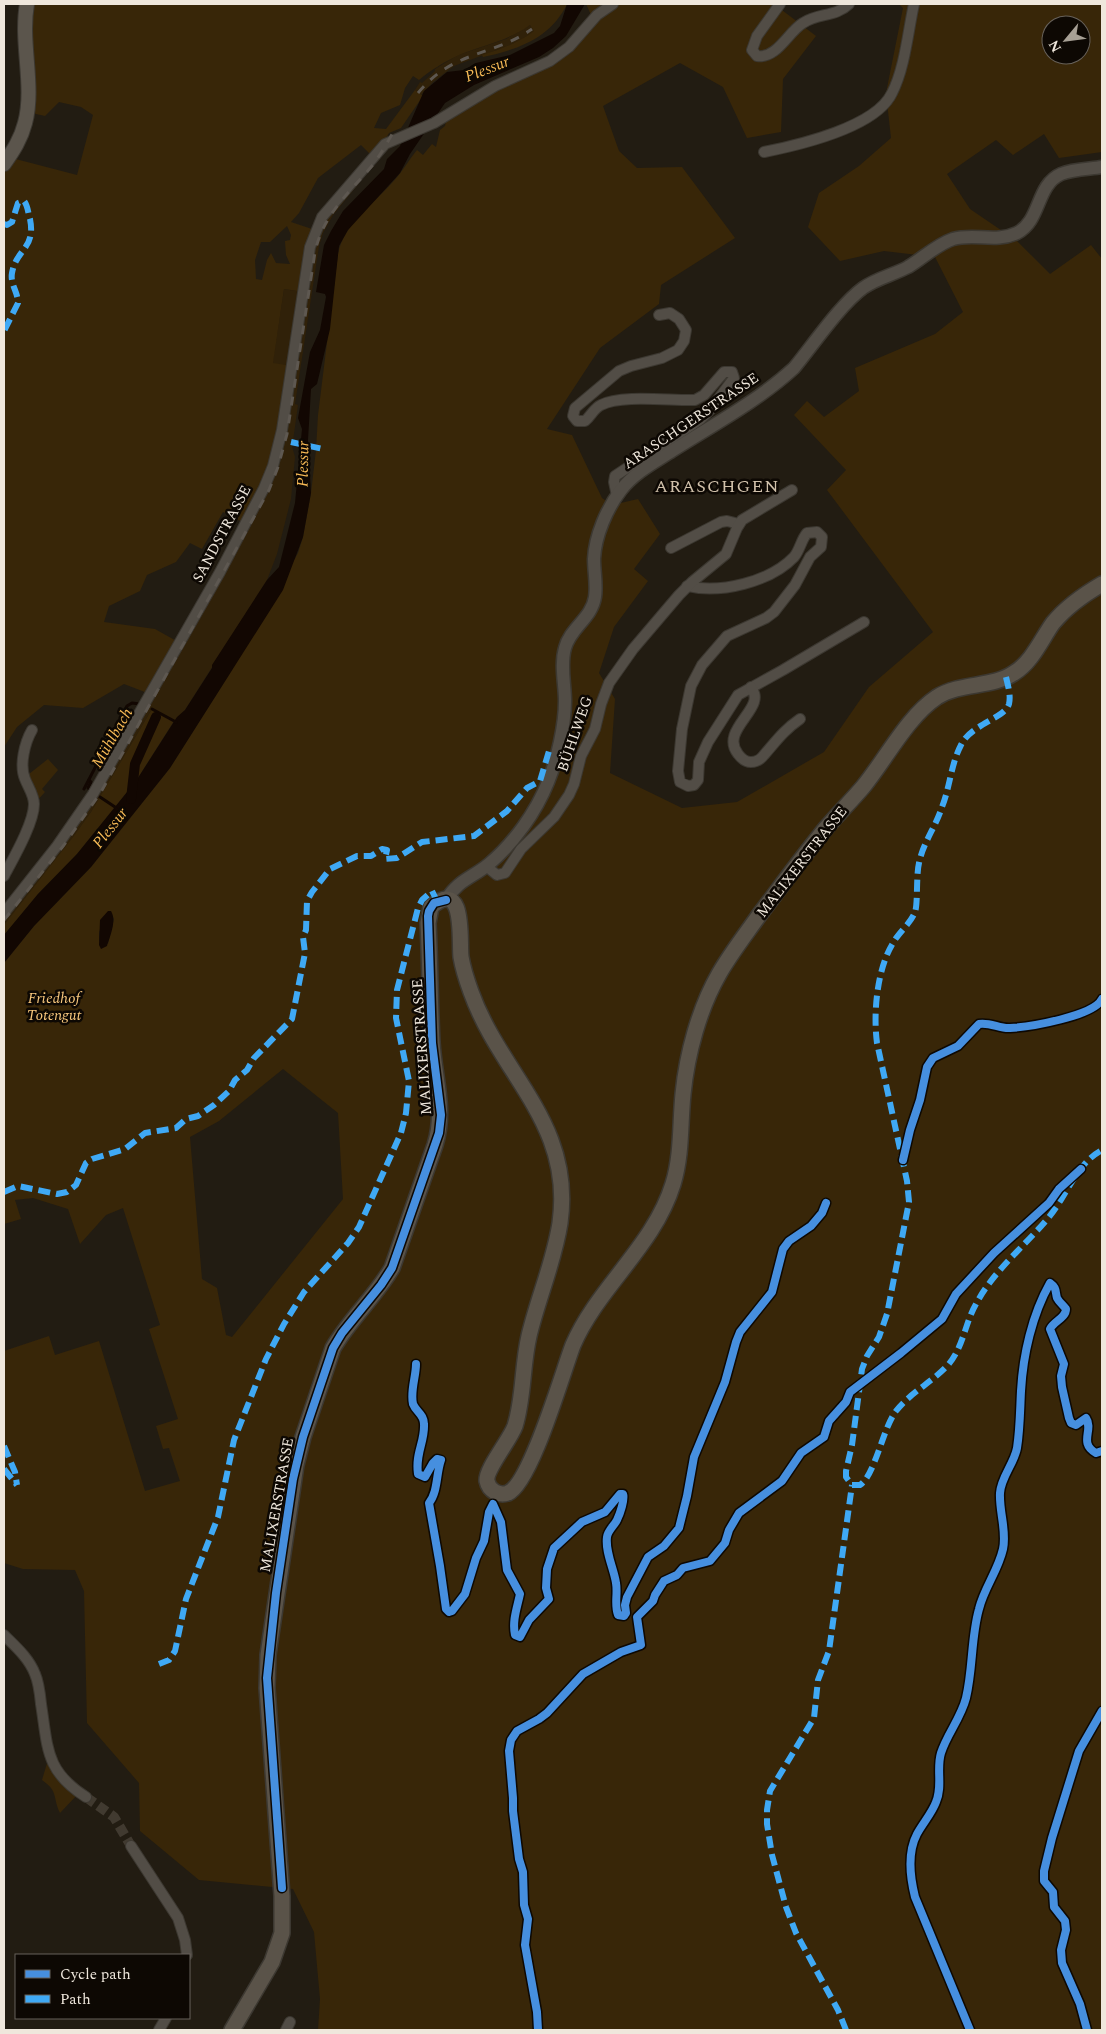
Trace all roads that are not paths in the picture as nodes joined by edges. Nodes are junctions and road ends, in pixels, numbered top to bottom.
1 (28, 4) edge
2 (613, 4) edge
3 (780, 4) edge
4 (849, 4) edge
5 (914, 4) edge
6 (764, 152) dead end
7 (4, 164) edge
8 (1102, 167) edge
9 (659, 315) dead end
10 (792, 490) dead end
11 (617, 496) junction
12 (739, 524) junction
13 (671, 548) dead end
14 (1102, 584) edge
15 (687, 586) junction
16 (864, 622) dead end
17 (751, 687) junction
18 (800, 719) dead end
19 (32, 730) dead end
20 (486, 866) junction
21 (4, 876) edge
22 (446, 900) junction
23 (4, 913) edge
24 (4, 1634) edge
25 (86, 1797) tunnel mouth
26 (131, 1846) tunnel mouth
27 (187, 1954) edge
28 (165, 2019) edge
29 (159, 2030) edge
30 (232, 2030) edge

1 - 7 main road
2 - 23 street, SANDSTRASSE
3 - 4 street
5 - 6 street
8 - 11 street, ARASCHGERSTRASSE
9 - 11 street
10 - 12 street
11 - 20 street, ARASCHGERSTRASSE
12 - 13 street
12 - 15 street, BÜHLWEG
14 - 22 main road, MALIXERSTRASSE
15 - 17 street
15 - 20 street, BÜHLWEG
16 - 17 street
17 - 18 street
19 - 21 street
20 - 22 street, ARASCHGERSTRASSE
22 - 30 main road, MALIXERSTRASSE
24 - 25 street
26 - 27 street
28 - 29 street

